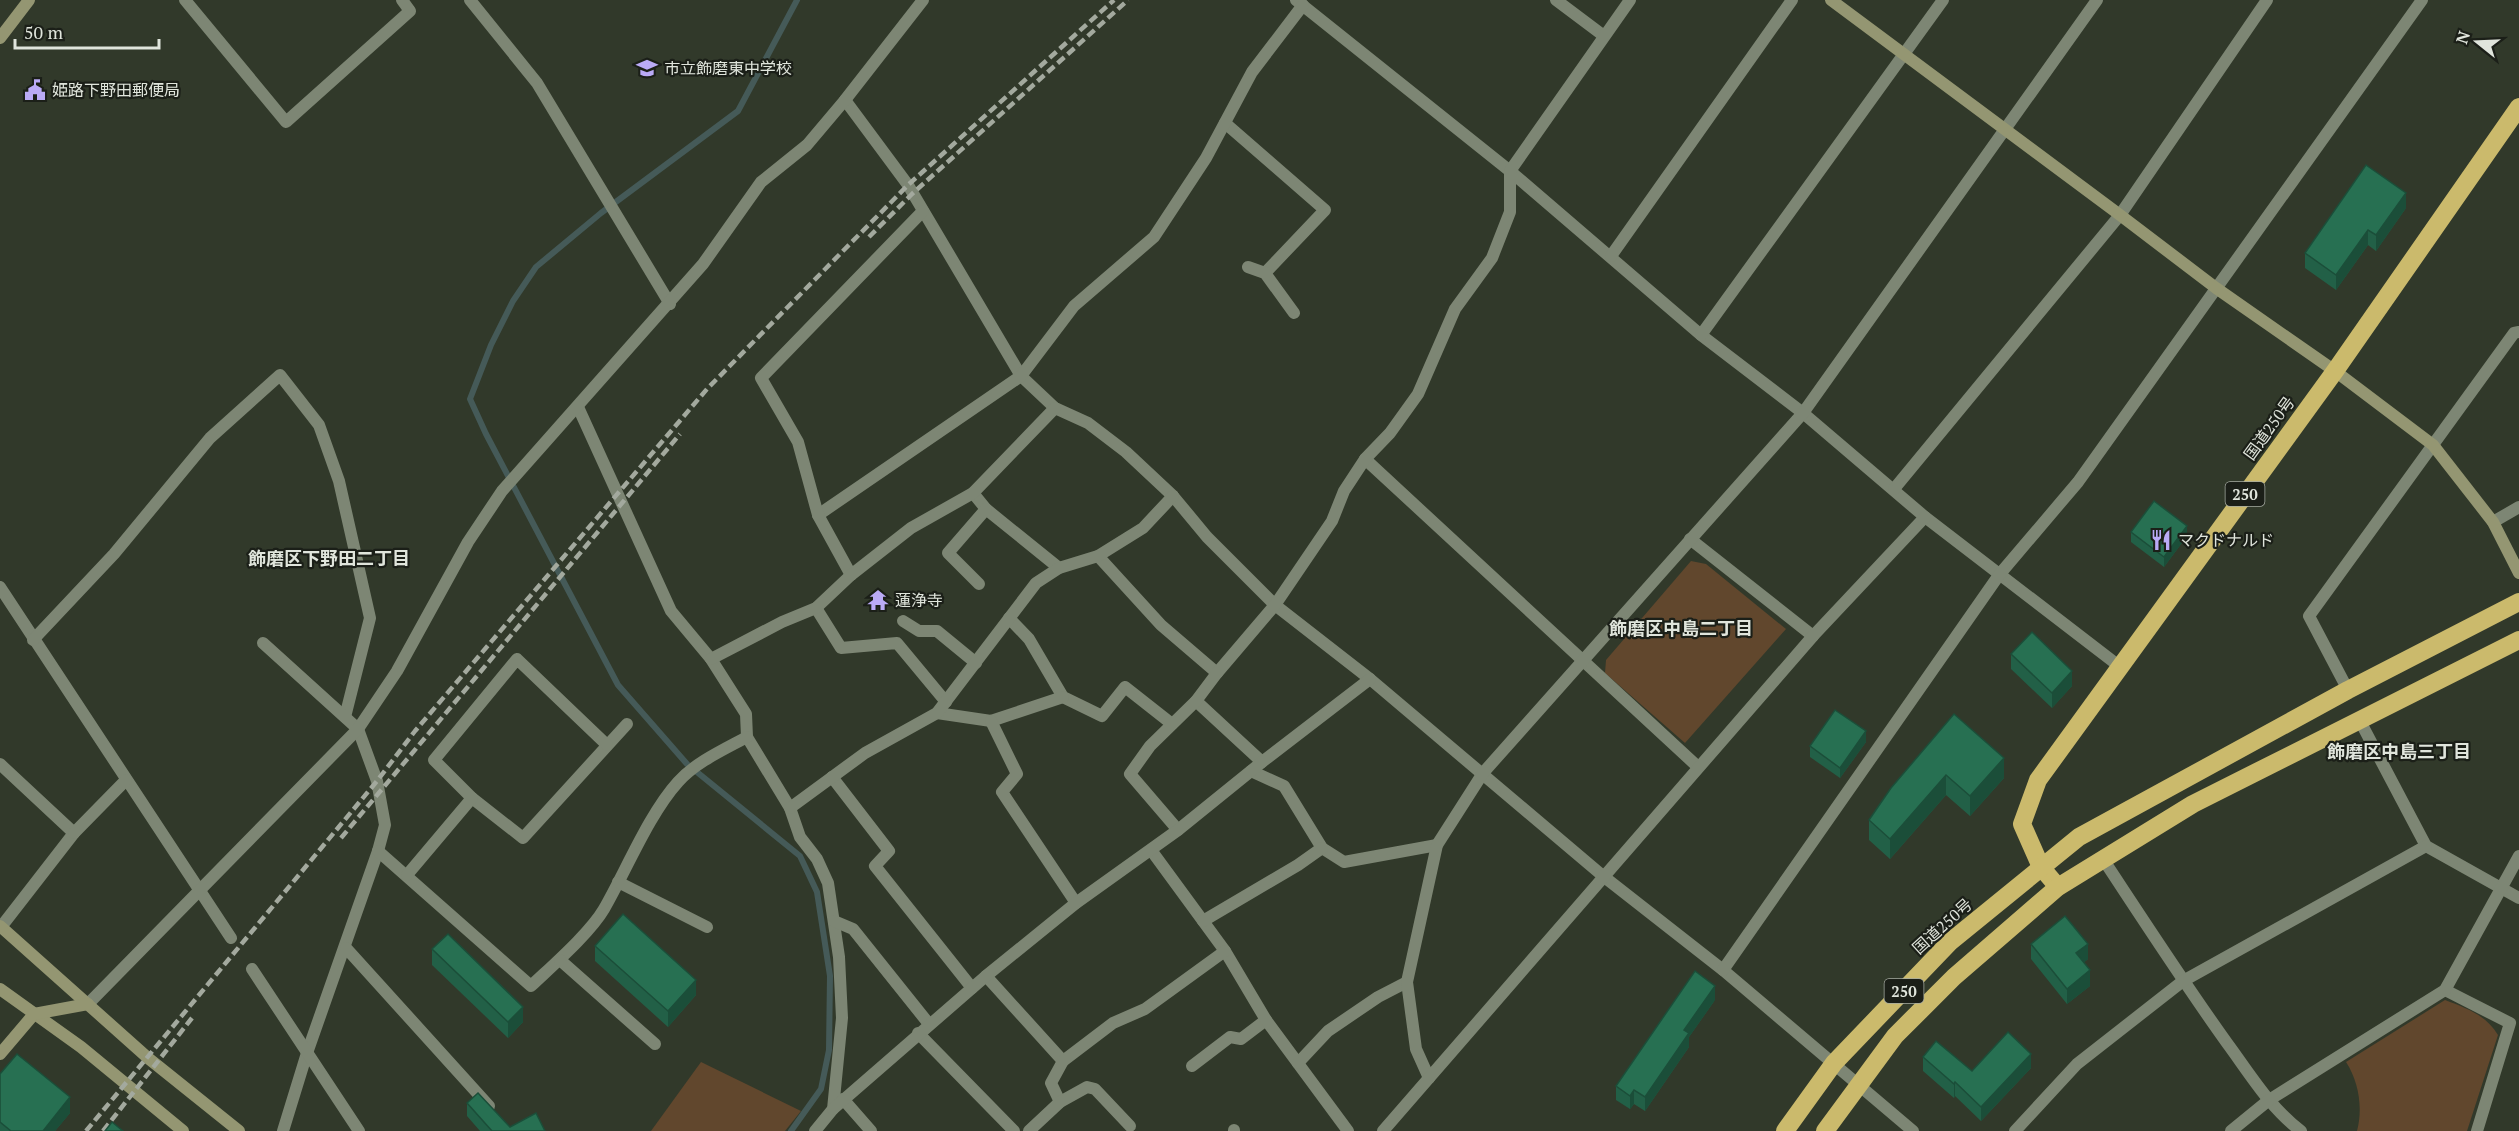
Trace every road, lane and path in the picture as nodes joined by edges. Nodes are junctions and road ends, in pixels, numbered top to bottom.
1 (29, 0) edge
2 (185, 0) edge
3 (402, 0) edge
4 (470, 0) edge
5 (923, 0) edge
6 (1556, 0) edge
7 (1630, 0) edge
8 (1792, 0) edge
9 (1831, 0) edge
10 (1943, 0) edge
11 (2097, 0) edge
12 (2267, 0) edge
13 (2422, 0) edge
14 (1299, 3) edge
15 (1604, 36) junction
16 (0, 38) edge
17 (1904, 55) junction
18 (845, 100) junction
19 (2519, 107) edge
20 (1225, 123) junction
21 (2005, 130) junction
22 (1510, 171) junction
23 (923, 212) junction
24 (2120, 215) junction
25 (1611, 256) junction
26 (1248, 267) dead end
27 (1265, 273) junction
28 (2216, 288) junction
29 (670, 304) junction
30 (1294, 314) dead end
31 (2519, 332) edge
32 (1701, 335) junction
33 (2335, 371) junction
34 (1021, 376) junction
35 (578, 407) junction
36 (1055, 408) junction
37 (1803, 413) junction
38 (2433, 445) junction
39 (1365, 459) junction
40 (1894, 489) junction
41 (973, 493) junction
42 (1173, 496) junction
43 (2519, 507) edge
44 (986, 509) junction
45 (818, 515) junction
46 (1925, 517) junction
47 (2493, 522) junction
48 (1690, 539) junction
49 (1098, 556) junction
50 (1059, 568) junction
51 (2519, 573) edge
52 (851, 575) junction
53 (1999, 575) junction
54 (979, 584) dead end
55 (0, 587) edge
56 (2519, 602) edge
57 (1275, 605) junction
58 (816, 609) junction
59 (1009, 618) junction
60 (903, 621) dead end
61 (1813, 636) junction
62 (33, 640) junction
63 (2519, 640) edge
64 (263, 643) dead end
65 (711, 658) junction
66 (1583, 661) junction
67 (976, 663) junction
68 (2119, 666) junction
69 (1217, 673) junction
70 (1371, 679) junction
71 (2348, 690) junction
72 (1063, 697) junction
73 (1196, 701) junction
74 (946, 702) junction
75 (937, 713) junction
76 (345, 717) junction
77 (991, 721) junction
78 (2360, 721) junction
79 (627, 724) dead end
80 (1172, 724) junction
81 (358, 729) junction
82 (747, 737) junction
83 (607, 745) junction
84 (1262, 762) junction
85 (0, 764) edge
86 (1698, 766) junction
87 (1251, 771) junction
88 (1483, 774) junction
89 (832, 777) junction
90 (126, 780) junction
91 (472, 798) junction
92 (790, 808) junction
93 (1178, 830) junction
94 (74, 833) junction
95 (1437, 845) junction
96 (2426, 846) junction
97 (1323, 848) junction
98 (1151, 850) junction
99 (378, 851) junction
100 (2519, 856) edge
101 (2103, 859) junction
102 (2041, 867) junction
103 (407, 875) junction
104 (1603, 876) junction
105 (618, 882) junction
106 (2058, 887) junction
107 (2501, 888) junction
108 (199, 891) junction
109 (2519, 898) edge
110 (1076, 903) junction
111 (834, 921) junction
112 (1203, 921) junction
113 (0, 926) edge
114 (707, 927) dead end
115 (231, 938) dead end
116 (346, 948) junction
117 (1225, 951) junction
118 (560, 960) junction
119 (252, 969) dead end
120 (1723, 970) junction
121 (986, 976) junction
122 (2183, 981) junction
123 (1407, 982) junction
124 (972, 988) junction
125 (0, 989) edge
126 (2445, 990) junction
127 (88, 1004) junction
128 (33, 1014) junction
129 (1266, 1020) junction
130 (929, 1024) junction
131 (918, 1034) junction
132 (655, 1044) dead end
133 (307, 1053) junction
134 (0, 1054) edge
135 (1063, 1061) junction
136 (1298, 1063) junction
137 (1834, 1063) junction
138 (1192, 1066) dead end
139 (1429, 1078) junction
140 (1858, 1084) junction
141 (843, 1099) junction
142 (2269, 1101) junction
143 (1060, 1102) junction
144 (833, 1109) junction
145 (496, 1114) edge
146 (1130, 1126) dead end
147 (183, 1131) edge
148 (239, 1131) edge
149 (283, 1131) edge
150 (359, 1131) edge
151 (815, 1131) edge
152 (871, 1131) edge
153 (1014, 1131) edge
154 (1029, 1131) edge
155 (1348, 1131) edge
156 (1383, 1131) edge
157 (1785, 1131) edge
158 (1825, 1131) edge
159 (1913, 1131) edge
160 (2015, 1131) edge
161 (2231, 1131) edge
162 (2301, 1131) edge
163 (2477, 1131) edge

1 - 16 street
2 - 3 street
4 - 29 street
5 - 18 street
6 - 15 street
7 - 15 street
8 - 25 street
9 - 17 street
10 - 17 street
11 - 21 street
12 - 24 street
13 - 28 street
14 - 20 street
14 - 22 street
15 - 22 street
17 - 21 street
17 - 32 street
18 - 23 street
18 - 29 street
19 - 33 highway, 国道250号 / 250
20 - 27 street
20 - 34 street
21 - 24 street
21 - 37 street
22 - 25 street
22 - 39 street
23 - 34 street
23 - 45 street
24 - 28 street
24 - 40 street
25 - 32 street
26 - 27 street
27 - 30 street
28 - 33 street
28 - 53 street
29 - 35 street
31 - 38 street
32 - 37 street
33 - 38 street
33 - 68 highway, 国道250号 / 250
34 - 36 street
34 - 45 street
35 - 65 street
35 - 81 street
36 - 41 street
36 - 42 street
37 - 40 street
37 - 48 street
38 - 47 street
38 - 71 street
39 - 57 street
39 - 66 street
40 - 46 street
41 - 44 street
41 - 52 street
42 - 49 street
42 - 57 street
43 - 47 street
44 - 50 street
44 - 54 street
45 - 52 street
46 - 53 street
46 - 61 street
47 - 51 street
48 - 61 street
48 - 66 street
49 - 50 street
49 - 69 street
50 - 59 street
52 - 58 street
53 - 68 street
53 - 120 street
55 - 62 street
56 - 71 highway, 国道250号 / 250
57 - 69 street
57 - 70 street
58 - 65 street
58 - 74 street
59 - 67 street
59 - 72 street
60 - 67 street
61 - 86 street
62 - 76 street
62 - 90 street
63 - 78 highway, 250
64 - 76 street
65 - 82 street
66 - 86 street
66 - 88 street
67 - 74 street
68 - 102 highway, 国道250号 / 250
69 - 73 street
70 - 84 street
70 - 88 street
71 - 102 highway, 国道250号 / 250
72 - 77 street
72 - 80 street
73 - 80 street
73 - 84 street
74 - 75 street
75 - 77 street
75 - 89 street
76 - 81 street
77 - 110 street
78 - 96 street
78 - 101 highway, 250
79 - 83 street
80 - 93 street
81 - 99 street
81 - 108 street
82 - 92 street
82 - 105 street
83 - 91 street
83 - 91 street
84 - 87 street
85 - 94 street
86 - 104 street
87 - 93 street
87 - 97 street
88 - 95 street
88 - 104 street
89 - 92 street
89 - 124 street
90 - 94 street
90 - 108 street
91 - 103 street
92 - 111 street
93 - 98 street
94 - 113 street
95 - 97 street
95 - 123 street
96 - 107 street
96 - 122 street
97 - 112 street
98 - 110 street
98 - 112 street
99 - 103 street
99 - 116 street
100 - 107 street
101 - 106 highway, 250
101 - 122 street
102 - 106 highway, 国道250号 / 250
102 - 137 highway, 国道250号 / 250
103 - 118 street
104 - 120 street
104 - 139 street
105 - 114 street
105 - 118 street
106 - 140 highway, 250
107 - 109 street
107 - 126 street
108 - 115 street
108 - 127 street
110 - 121 street
111 - 130 street
111 - 144 street
112 - 117 street
113 - 127 street
116 - 133 street
116 - 145 street
117 - 129 street
117 - 135 street
118 - 132 street
119 - 133 street
120 - 137 street
121 - 124 street
121 - 135 street
122 - 142 street
122 - 160 street
123 - 136 street
123 - 139 street
124 - 130 street
125 - 128 street
126 - 142 street
126 - 163 street
127 - 128 street
127 - 148 street
128 - 134 street
128 - 147 street
129 - 136 street
129 - 138 street
130 - 131 street
131 - 141 street
131 - 153 street
133 - 149 street
133 - 150 street
135 - 143 street
136 - 155 street
137 - 140 street
137 - 157 highway, 国道250号 / 250
139 - 156 street
140 - 158 highway, 250
140 - 159 street
141 - 144 street
141 - 152 street
142 - 161 street
142 - 162 street
143 - 146 street
143 - 154 street
144 - 151 street

